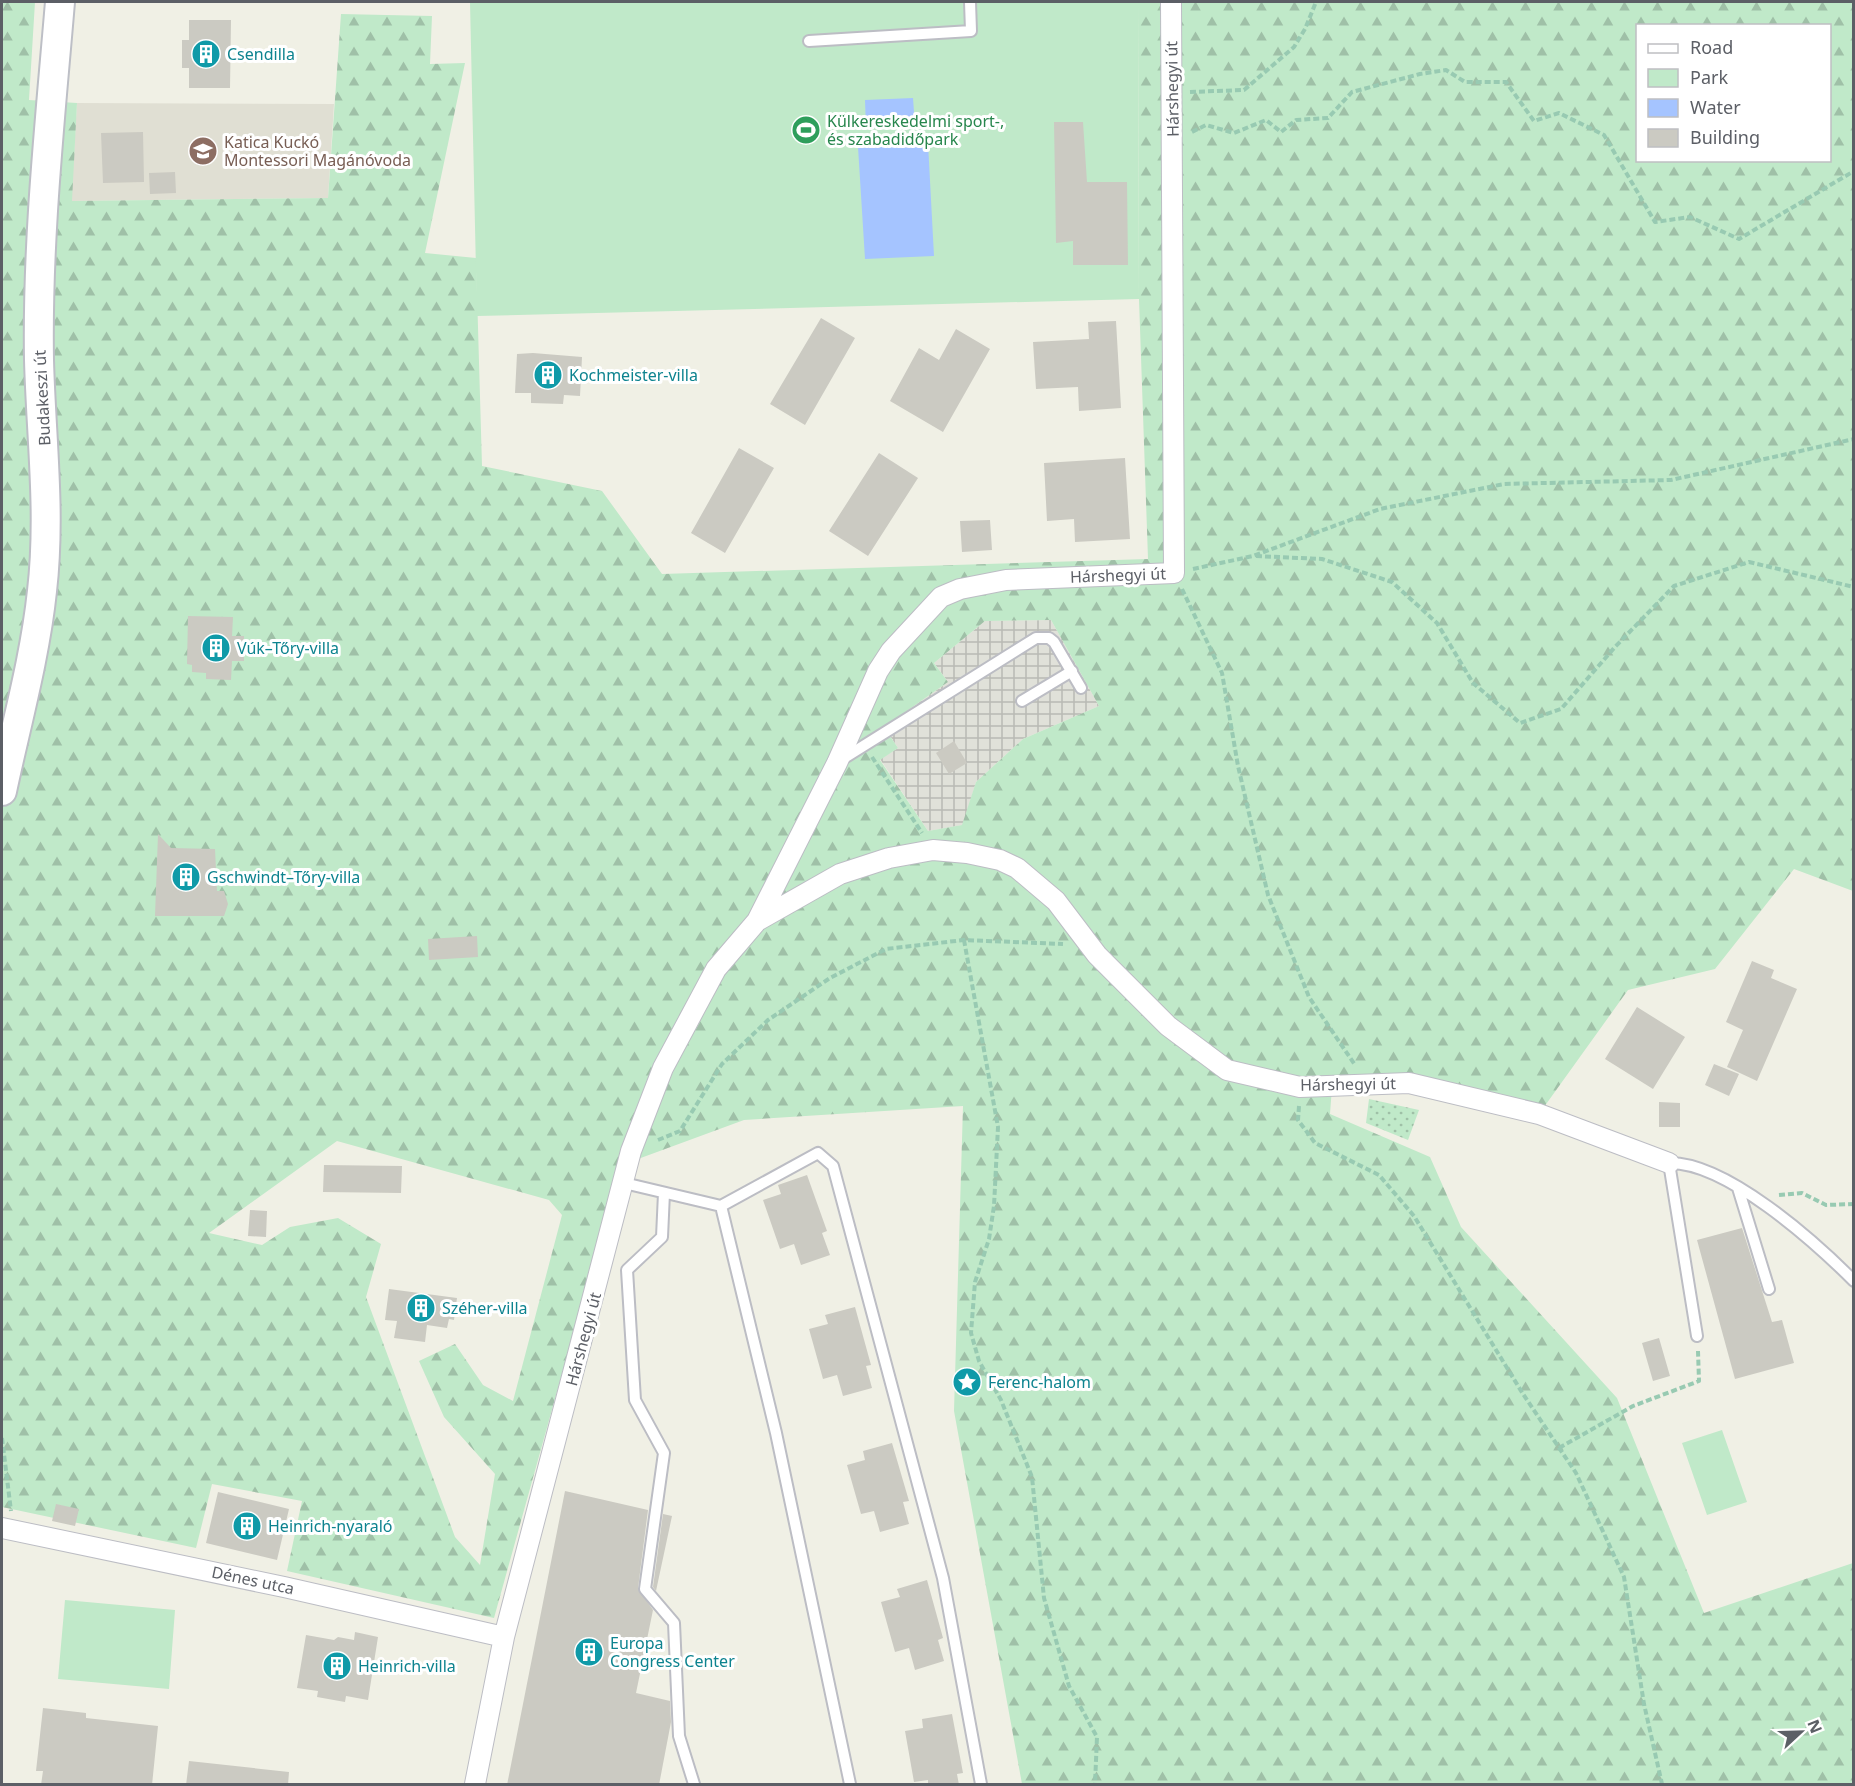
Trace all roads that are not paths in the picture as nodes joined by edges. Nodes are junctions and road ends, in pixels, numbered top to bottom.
1 (60, 2) edge
2 (970, 2) edge
3 (1171, 2) edge
4 (808, 41) dead end
5 (1072, 671) junction
6 (1081, 688) dead end
7 (1022, 701) dead end
8 (837, 763) junction
9 (2, 791) edge
10 (757, 921) junction
11 (1669, 1163) junction
12 (624, 1183) junction
13 (1738, 1188) junction
14 (664, 1192) junction
15 (721, 1206) junction
16 (1854, 1281) edge
17 (1769, 1289) dead end
18 (1697, 1336) road end
19 (6, 1522) edge
20 (504, 1637) junction
21 (475, 1785) edge
22 (694, 1785) edge
23 (850, 1785) edge
24 (981, 1785) edge

1 - 9 main road, Budakeszi út
2 - 4 lane
3 - 8 street, Hárshegyi út
5 - 6 lane
5 - 7 lane
5 - 8 lane
8 - 10 street, Hárshegyi út
10 - 11 street, Hárshegyi út
10 - 12 street, Hárshegyi út
11 - 13 lane
11 - 18 lane
12 - 14 lane
12 - 20 street, Hárshegyi út
13 - 16 lane
13 - 17 lane
14 - 15 lane
14 - 22 lane
15 - 23 lane
15 - 24 lane
19 - 20 street, Dénes utca
20 - 21 street, Hárshegyi út

